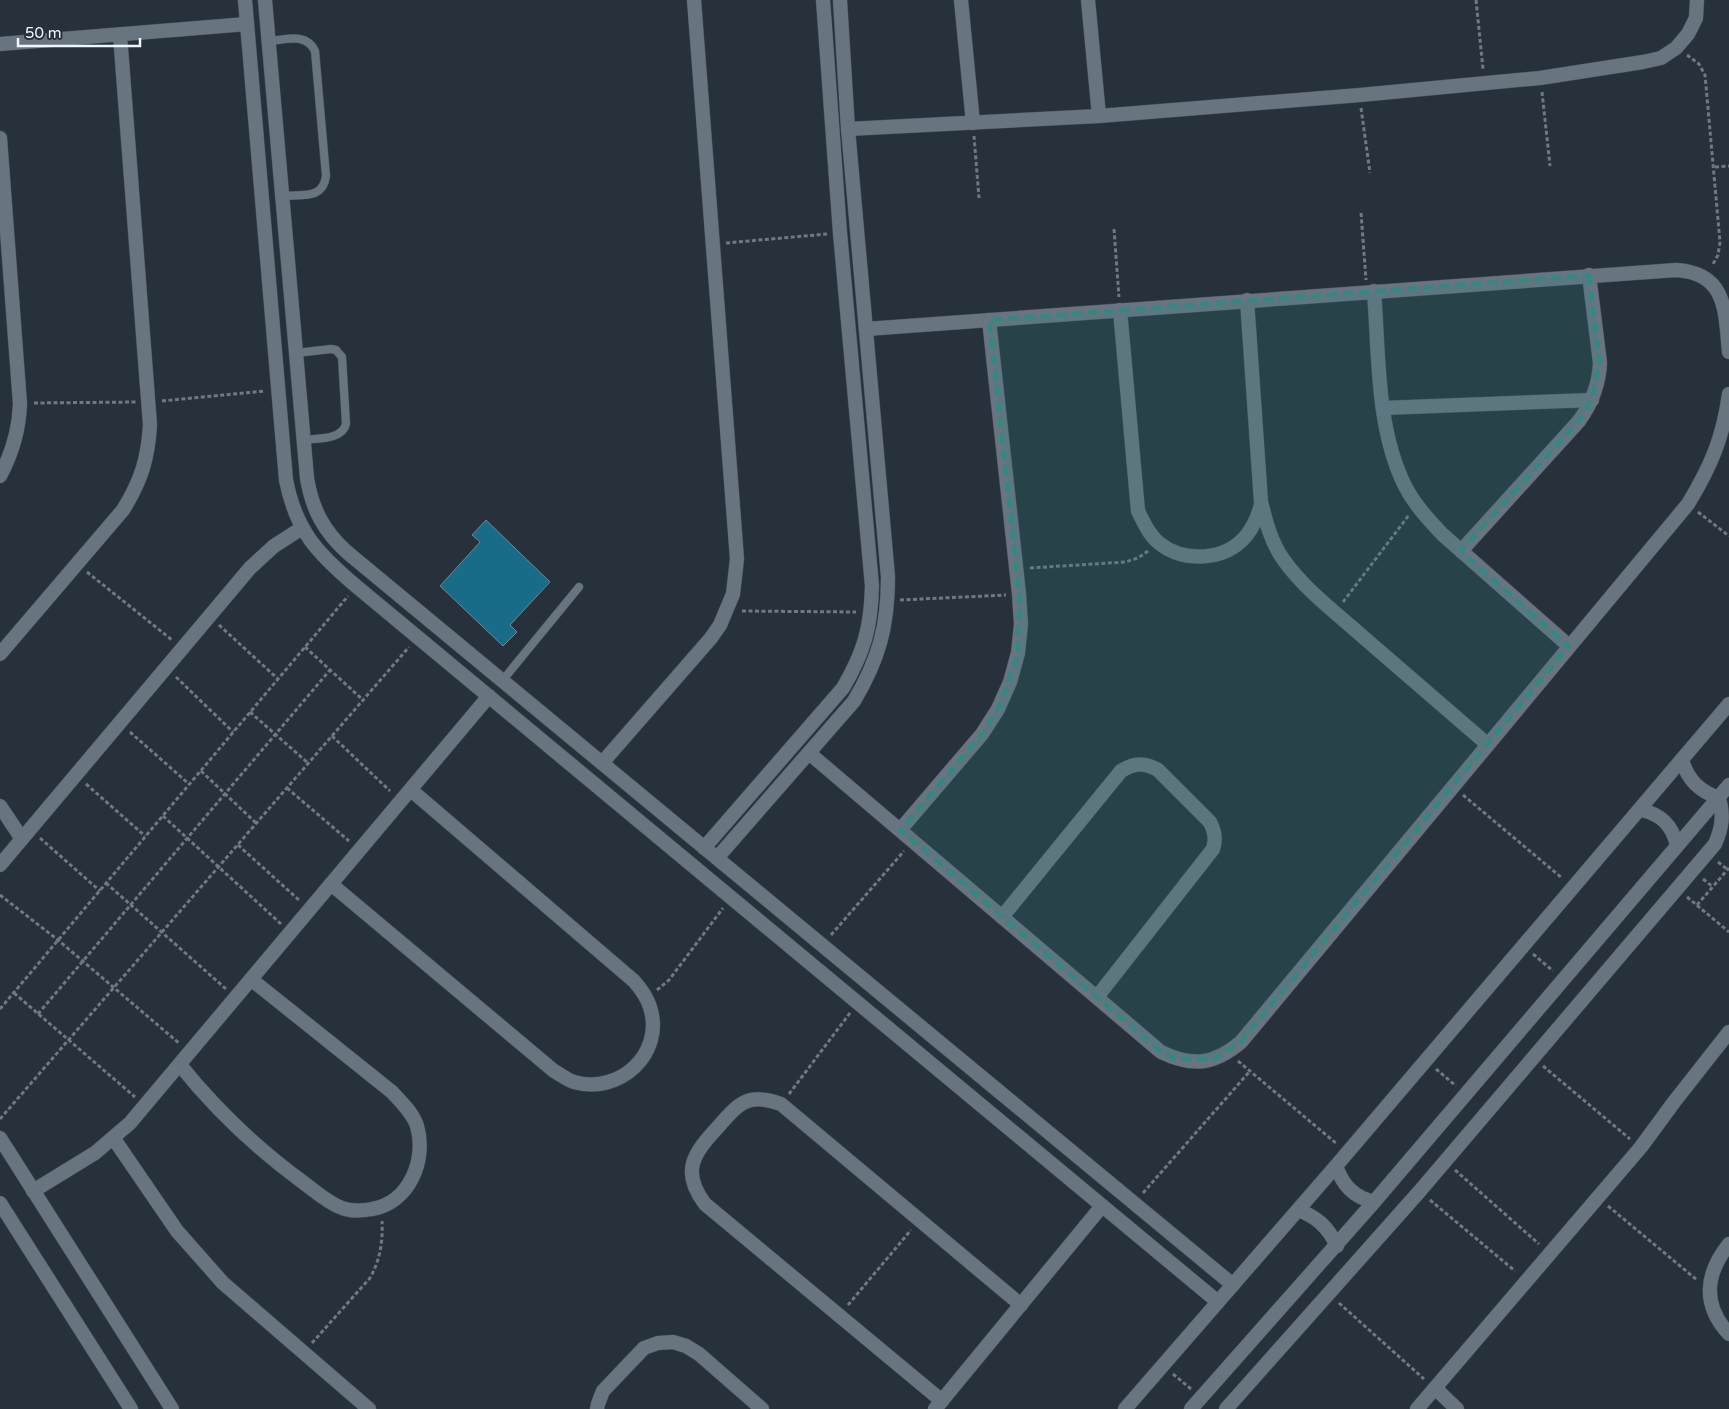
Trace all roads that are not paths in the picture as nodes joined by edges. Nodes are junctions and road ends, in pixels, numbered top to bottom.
1 (245, 0) edge
2 (265, 0) edge
3 (694, 0) edge
4 (823, 0) edge
5 (840, 0) edge
6 (961, 0) edge
7 (1088, 0) edge
8 (1697, 0) edge
9 (247, 24) junction
10 (120, 34) junction
11 (269, 41) junction
12 (0, 44) edge
13 (1099, 116) junction
14 (973, 122) junction
15 (848, 129) junction
16 (0, 138) edge
17 (282, 196) junction
18 (1588, 275) junction
19 (1371, 291) junction
20 (1247, 300) junction
21 (1120, 310) junction
22 (989, 320) junction
23 (866, 329) junction
24 (296, 352) junction
25 (1729, 352) edge
26 (1729, 394) edge
27 (1592, 400) junction
28 (1382, 408) junction
29 (304, 440) junction
30 (0, 476) edge
31 (1262, 502) junction
32 (302, 528) junction
33 (1461, 551) junction
34 (579, 587) dead end
35 (1569, 646) junction
36 (0, 654) edge
37 (502, 681) junction
38 (489, 696) junction
39 (1729, 704) edge
40 (1487, 744) junction
41 (809, 753) junction
42 (1682, 760) junction
43 (602, 763) junction
44 (1729, 785) edge
45 (411, 790) junction
46 (1718, 798) junction
47 (0, 806) edge
48 (1641, 810) junction
49 (900, 830) junction
50 (26, 834) junction
51 (1677, 845) junction
52 (704, 848) junction
53 (717, 858) junction
54 (0, 865) edge
55 (331, 884) junction
56 (1002, 917) junction
57 (252, 980) junction
58 (1097, 997) junction
59 (1729, 1032) edge
60 (180, 1065) junction
61 (0, 1138) edge
62 (114, 1139) junction
63 (1336, 1166) junction
64 (33, 1191) junction
65 (0, 1202) edge
66 (1374, 1202) junction
67 (1102, 1206) junction
68 (1298, 1210) junction
69 (1729, 1244) edge
70 (1336, 1246) junction
71 (1233, 1285) junction
72 (1218, 1302) junction
73 (1021, 1304) junction
74 (1729, 1334) edge
75 (1435, 1388) junction
76 (939, 1405) edge
77 (131, 1409) edge
78 (172, 1409) edge
79 (370, 1409) edge
80 (597, 1409) edge
81 (762, 1409) edge
82 (1125, 1409) edge
83 (1191, 1409) edge
84 (1226, 1409) edge
85 (1417, 1409) edge
86 (1457, 1409) edge

1 - 9 street
2 - 11 street
3 - 43 street
4 - 52 street
5 - 15 street
6 - 14 street
7 - 13 street
8 - 13 street
9 - 10 street
9 - 32 street
10 - 12 street
10 - 36 street
11 - 17 street
11 - 17 lane
13 - 14 street
14 - 15 street
15 - 23 street
16 - 30 street
17 - 24 street
18 - 19 street
18 - 25 street
18 - 27 street
19 - 20 street
19 - 28 street
20 - 21 street
20 - 31 street
21 - 22 street
21 - 31 street
22 - 23 street
22 - 49 street
23 - 41 street
24 - 29 street
24 - 29 lane
26 - 35 street
27 - 28 street
27 - 33 street
28 - 33 street
29 - 37 street
31 - 40 street
32 - 38 street
32 - 50 street
33 - 35 street
34 - 37 lane
35 - 40 street
37 - 43 street
38 - 45 street
38 - 67 street
39 - 42 street
40 - 58 street
41 - 49 street
41 - 53 street
42 - 46 street
42 - 48 street
43 - 52 street
44 - 46 street
45 - 55 street
45 - 55 street
46 - 51 street
46 - 84 street
47 - 50 street
48 - 51 street
48 - 63 street
49 - 56 street
50 - 54 street
51 - 66 street
52 - 53 street
53 - 71 street
55 - 57 street
56 - 58 street
56 - 58 street
57 - 60 street
57 - 60 street
59 - 75 street
60 - 62 street
61 - 64 street
62 - 64 street
62 - 79 street
63 - 66 street
63 - 68 street
64 - 78 street
65 - 77 street
66 - 70 street
67 - 72 street
67 - 73 street
68 - 70 street
68 - 71 street
69 - 74 street
70 - 83 street
71 - 72 street
72 - 82 street
73 - 76 street
73 - 76 street
75 - 85 street
75 - 86 street
80 - 81 street

